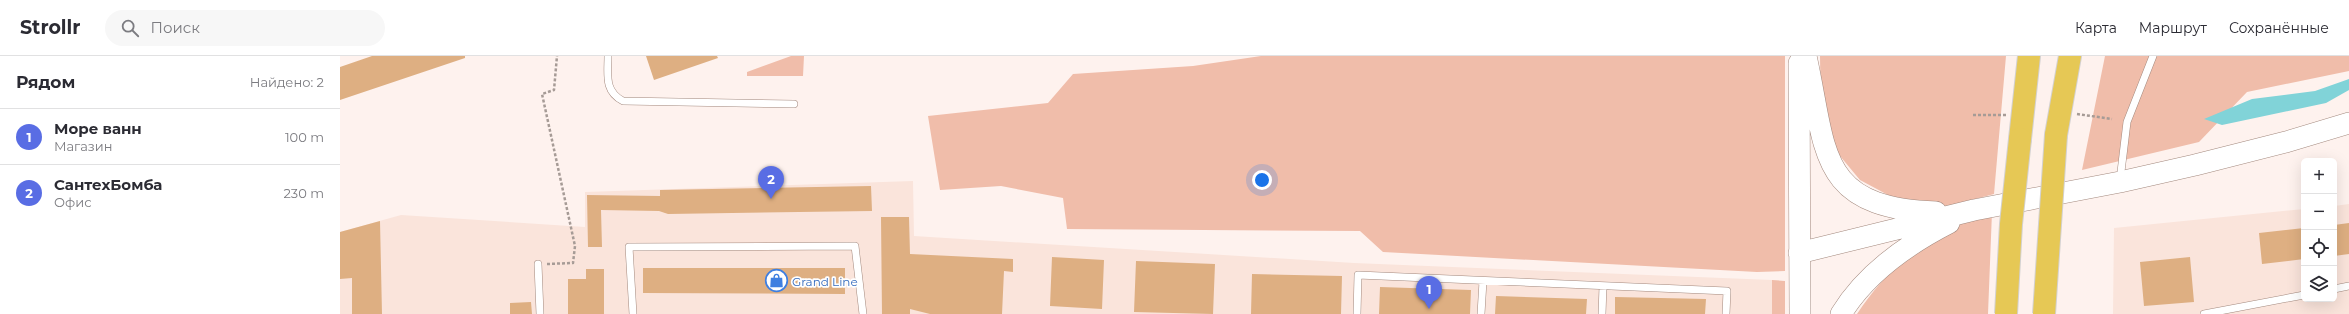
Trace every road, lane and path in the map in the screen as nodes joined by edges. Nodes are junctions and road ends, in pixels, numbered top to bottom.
1 (557, 56) edge
2 (608, 56) edge
3 (1799, 56) edge
4 (1806, 56) edge
5 (2029, 56) edge
6 (2070, 56) edge
7 (2153, 56) edge
8 (794, 104) dead end
9 (2061, 111) junction
10 (1973, 115) dead end
11 (2022, 115) junction
12 (2112, 119) dead end
13 (2349, 123) edge
14 (2120, 182) junction
15 (1968, 212) junction
16 (1799, 253) junction
17 (538, 264) joint
18 (1483, 281) junction
19 (1603, 286) junction
20 (2349, 286) edge
21 (2337, 288) edge
22 (2301, 296) edge
23 (540, 314) edge
24 (633, 314) edge
25 (863, 314) edge
26 (1357, 314) edge
27 (1481, 314) edge
28 (1602, 314) edge
29 (1726, 314) edge
30 (1800, 314) edge
31 (1841, 314) edge
32 (2006, 314) edge
33 (2044, 314) edge
34 (2204, 314) edge

1 - 17 path
2 - 8 lane
3 - 16 main road
4 - 15 main road
5 - 11 highway
6 - 9 highway
7 - 14 lane
9 - 12 path
9 - 33 highway, bridge
10 - 11 path
11 - 32 highway, bridge
13 - 14 main road
14 - 15 main road
15 - 16 main road
15 - 31 main road
16 - 30 main road
17 - 23 lane
18 - 19 lane
18 - 26 lane
18 - 27 lane
19 - 28 lane
19 - 29 lane
20 - 21 lane
22 - 34 lane
24 - 25 lane

